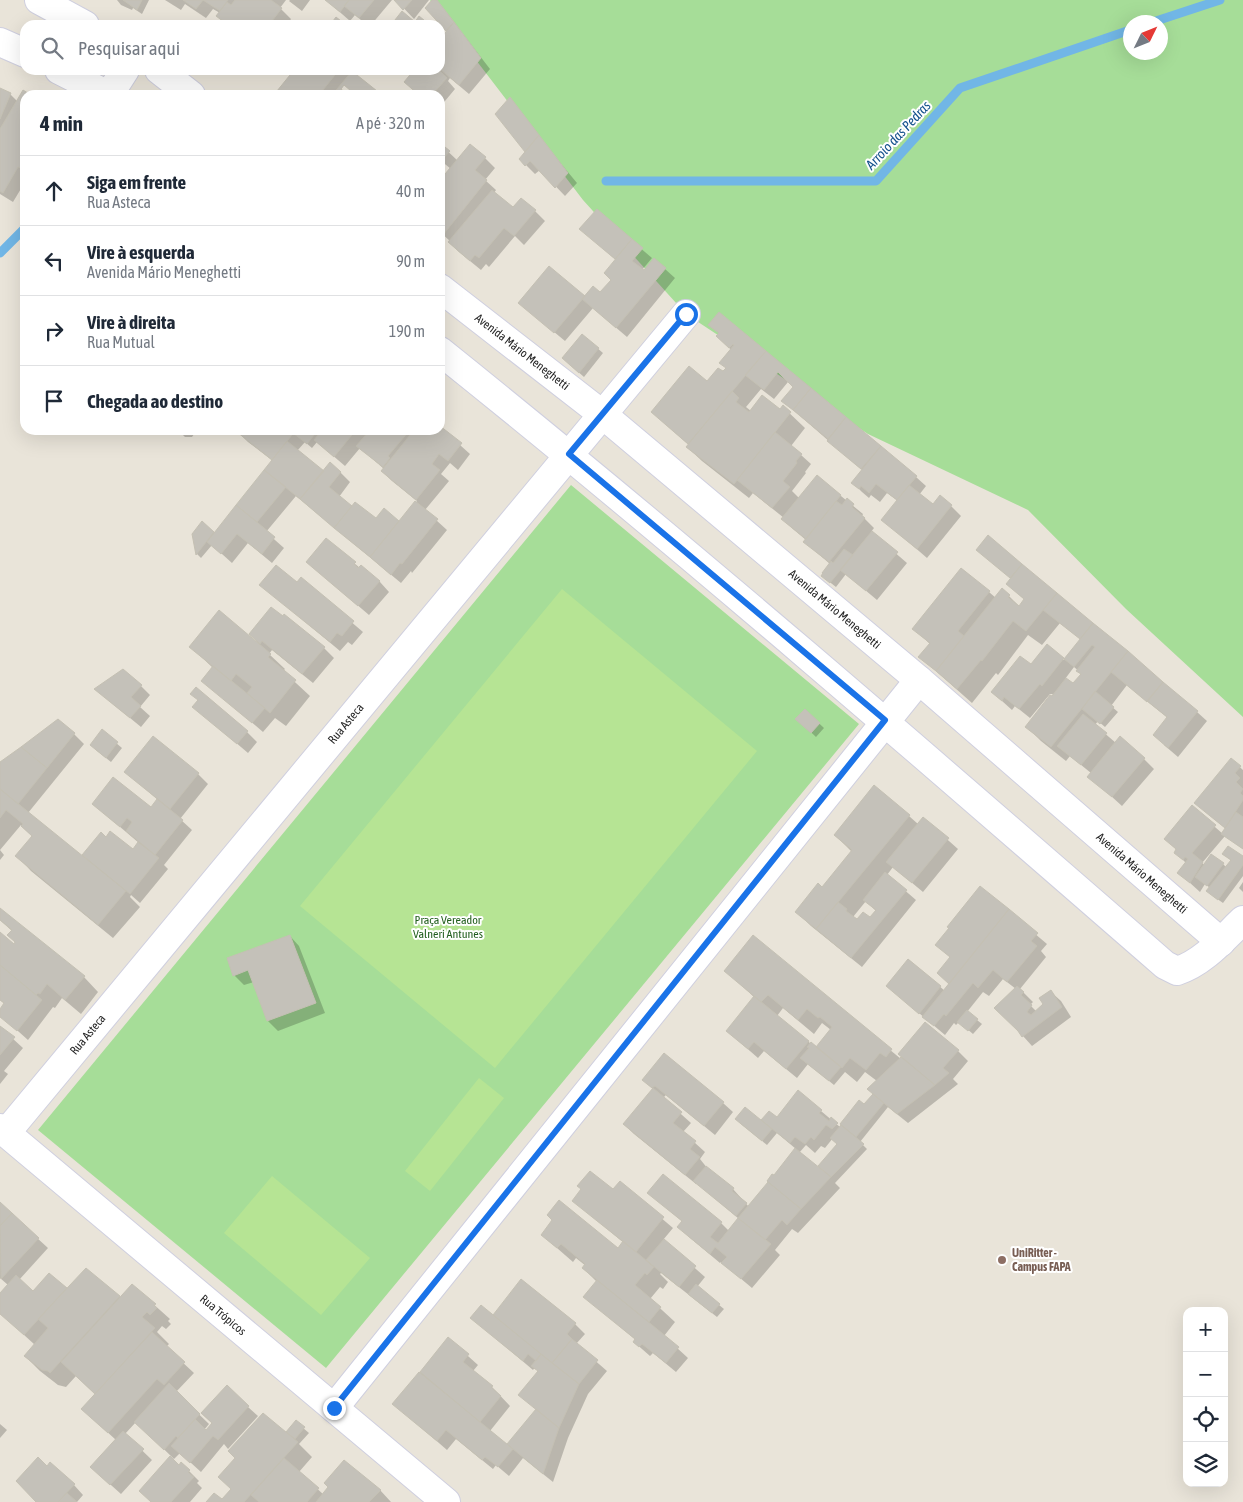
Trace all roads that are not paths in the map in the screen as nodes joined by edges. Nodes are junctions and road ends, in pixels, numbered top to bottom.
1 (38, 0) edge
2 (76, 20) edge
3 (0, 42) edge
4 (20, 51) edge
5 (69, 75) edge
6 (122, 75) edge
7 (165, 75) edge
8 (99, 90) edge
9 (112, 90) edge
10 (185, 90) edge
11 (445, 292) edge
12 (686, 314) dead end
13 (445, 355) edge
14 (602, 414) junction
15 (569, 454) junction
16 (919, 680) junction
17 (885, 720) junction
18 (1243, 920) edge
19 (1221, 942) junction
20 (3, 1131) edge
21 (334, 1408) junction
22 (446, 1502) edge

1 - 2 street
3 - 4 street
5 - 8 street
6 - 9 street
7 - 10 street
11 - 14 street, Avenida Mário Meneghetti
12 - 14 street, Rua Asteca
13 - 15 street
14 - 15 street, Rua Asteca
14 - 16 street, Avenida Mário Meneghetti
15 - 17 street
15 - 20 street, Rua Asteca
16 - 17 street
16 - 19 street, Avenida Mário Meneghetti
17 - 19 street
17 - 21 street
18 - 19 street
20 - 21 street, Rua Trópicos
21 - 22 street, Rua Trópicos

